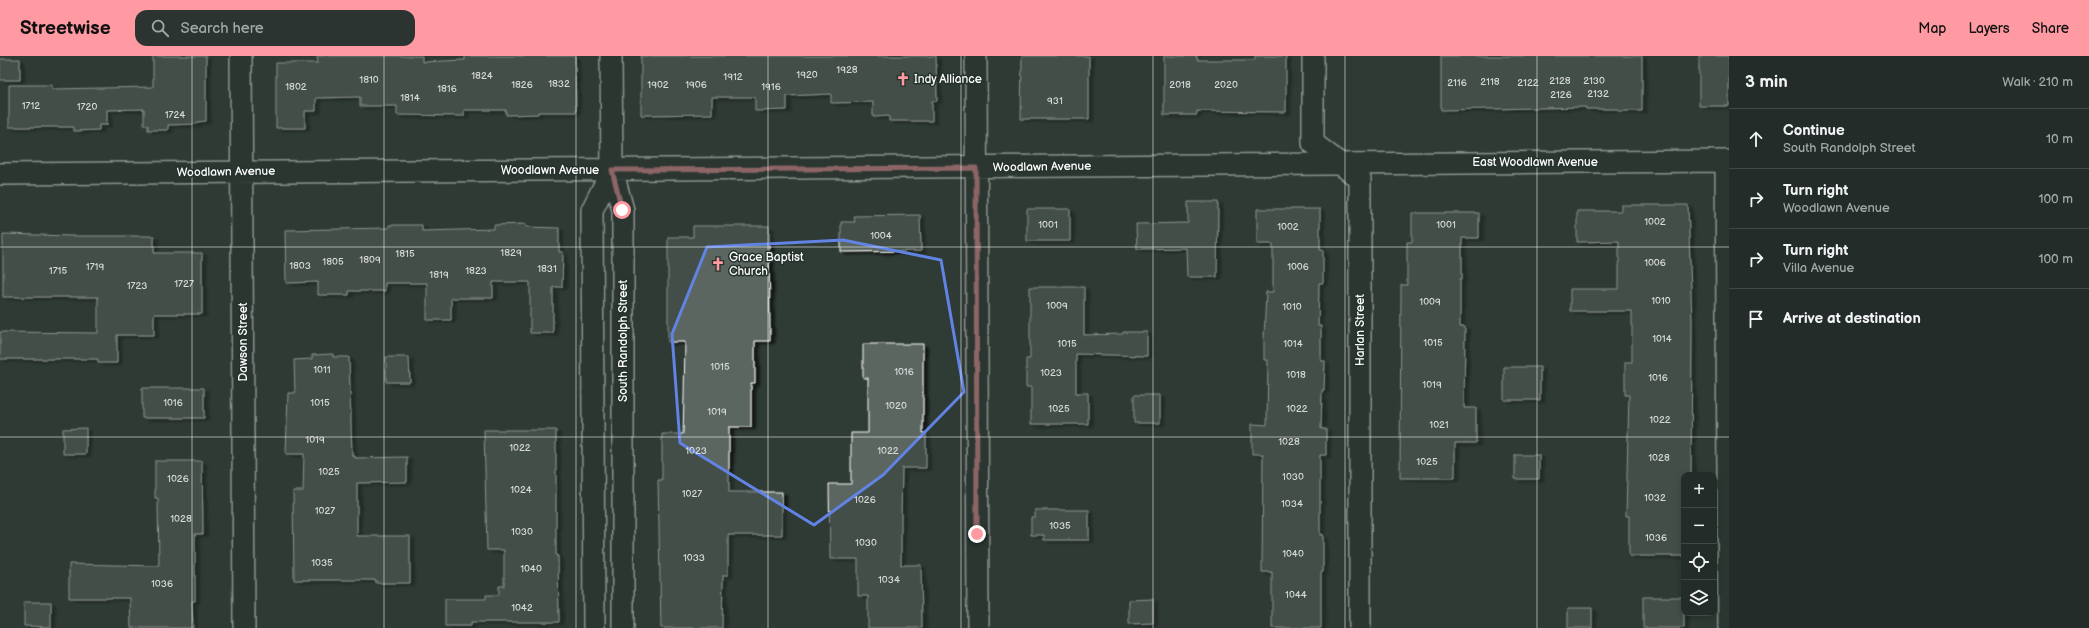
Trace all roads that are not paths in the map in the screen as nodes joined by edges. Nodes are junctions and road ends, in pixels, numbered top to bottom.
1 (241, 56) edge
2 (611, 56) edge
3 (976, 56) edge
4 (1313, 56) edge
5 (1728, 161) edge
6 (1340, 163) junction
7 (976, 168) junction
8 (612, 170) junction
9 (242, 172) junction
10 (0, 174) edge
11 (244, 628) edge
12 (594, 628) edge
13 (623, 628) edge
14 (978, 628) edge
15 (1360, 628) edge
16 (1729, 628) edge

1 - 9 street, Dawson Street
2 - 8 street, South Randolph Street
3 - 7 street
4 - 6 street, Harlan Street
5 - 6 street, East Woodlawn Avenue
5 - 16 street
6 - 7 street, Woodlawn Avenue
6 - 15 street, Harlan Street
7 - 8 street, Woodlawn Avenue
7 - 14 street
8 - 9 street, Woodlawn Avenue
8 - 12 street
8 - 13 street, South Randolph Street
9 - 10 street, Woodlawn Avenue
9 - 11 street, Dawson Street

